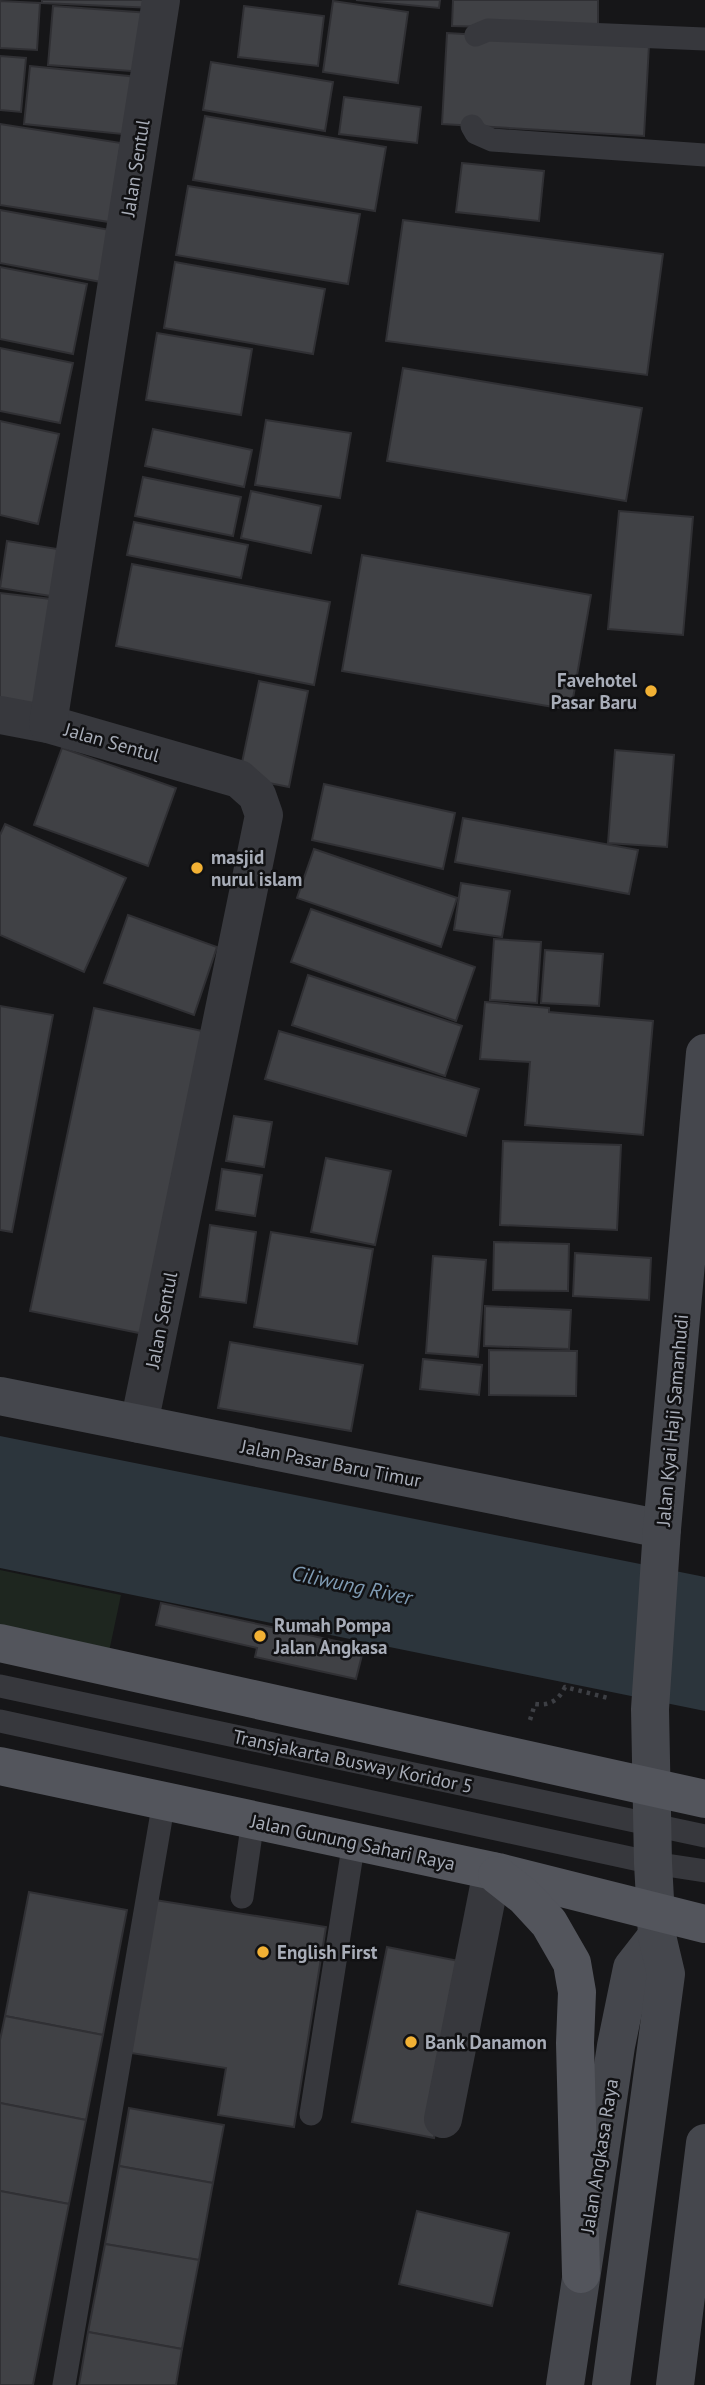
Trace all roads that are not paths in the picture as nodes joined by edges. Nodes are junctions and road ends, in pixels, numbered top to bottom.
1 (161, 0) edge
2 (476, 35) dead end
3 (705, 39) edge
4 (472, 126) dead end
5 (705, 155) edge
6 (0, 715) edge
7 (48, 724) junction
8 (704, 1075) edge
9 (0, 1396) edge
10 (139, 1424) junction
11 (662, 1545) junction
12 (0, 1643) edge
13 (0, 1686) edge
14 (0, 1721) edge
15 (0, 1766) edge
16 (652, 1786) junction
17 (705, 1799) edge
18 (164, 1801) junction
19 (253, 1820) junction
20 (654, 1825) junction
21 (705, 1836) edge
22 (354, 1841) junction
23 (653, 1863) junction
24 (699, 1870) edge
25 (492, 1871) junction
26 (242, 1897) dead end
27 (657, 1924) junction
28 (705, 1924) edge
29 (311, 2115) dead end
30 (443, 2119) dead end
31 (705, 2143) edge
32 (580, 2274) junction
33 (64, 2385) edge
34 (565, 2385) edge
35 (611, 2385) edge
36 (675, 2385) edge

1 - 7 street, Jalan Sentul
2 - 3 lane
4 - 5 lane
6 - 7 street
7 - 10 street, Jalan Sentul
8 - 11 main road, Jalan Kyai Haji Samanhudi
9 - 10 main road, Jalan Pasar Baru Timur
10 - 11 main road, Jalan Pasar Baru Timur
11 - 16 main road, Jalan Kyai Haji Samanhudi
12 - 16 main road
13 - 20 lane, Transjakarta Busway Koridor 5
14 - 23 lane, Transjakarta Busway Koridor 5
15 - 18 main road, Jalan Gunung Sahari Raya
16 - 17 main road
16 - 20 main road, Jalan Angkasa Raya
18 - 19 main road, Jalan Gunung Sahari Raya
18 - 33 lane
19 - 22 main road, Jalan Gunung Sahari Raya
19 - 26 lane
20 - 21 lane, Transjakarta Busway Koridor 5
20 - 23 main road, Jalan Angkasa Raya
22 - 25 main road, Jalan Gunung Sahari Raya
22 - 29 lane
23 - 24 lane, Transjakarta Busway Koridor 5
23 - 27 main road, Jalan Angkasa Raya
25 - 27 main road, Jalan Gunung Sahari Raya
25 - 30 street
25 - 32 main road
27 - 28 main road, Jalan Gunung Sahari Raya
27 - 32 main road, Jalan Angkasa Raya
27 - 35 main road, Jalan Angkasa Raya
31 - 36 main road
32 - 34 main road, Jalan Angkasa Raya

